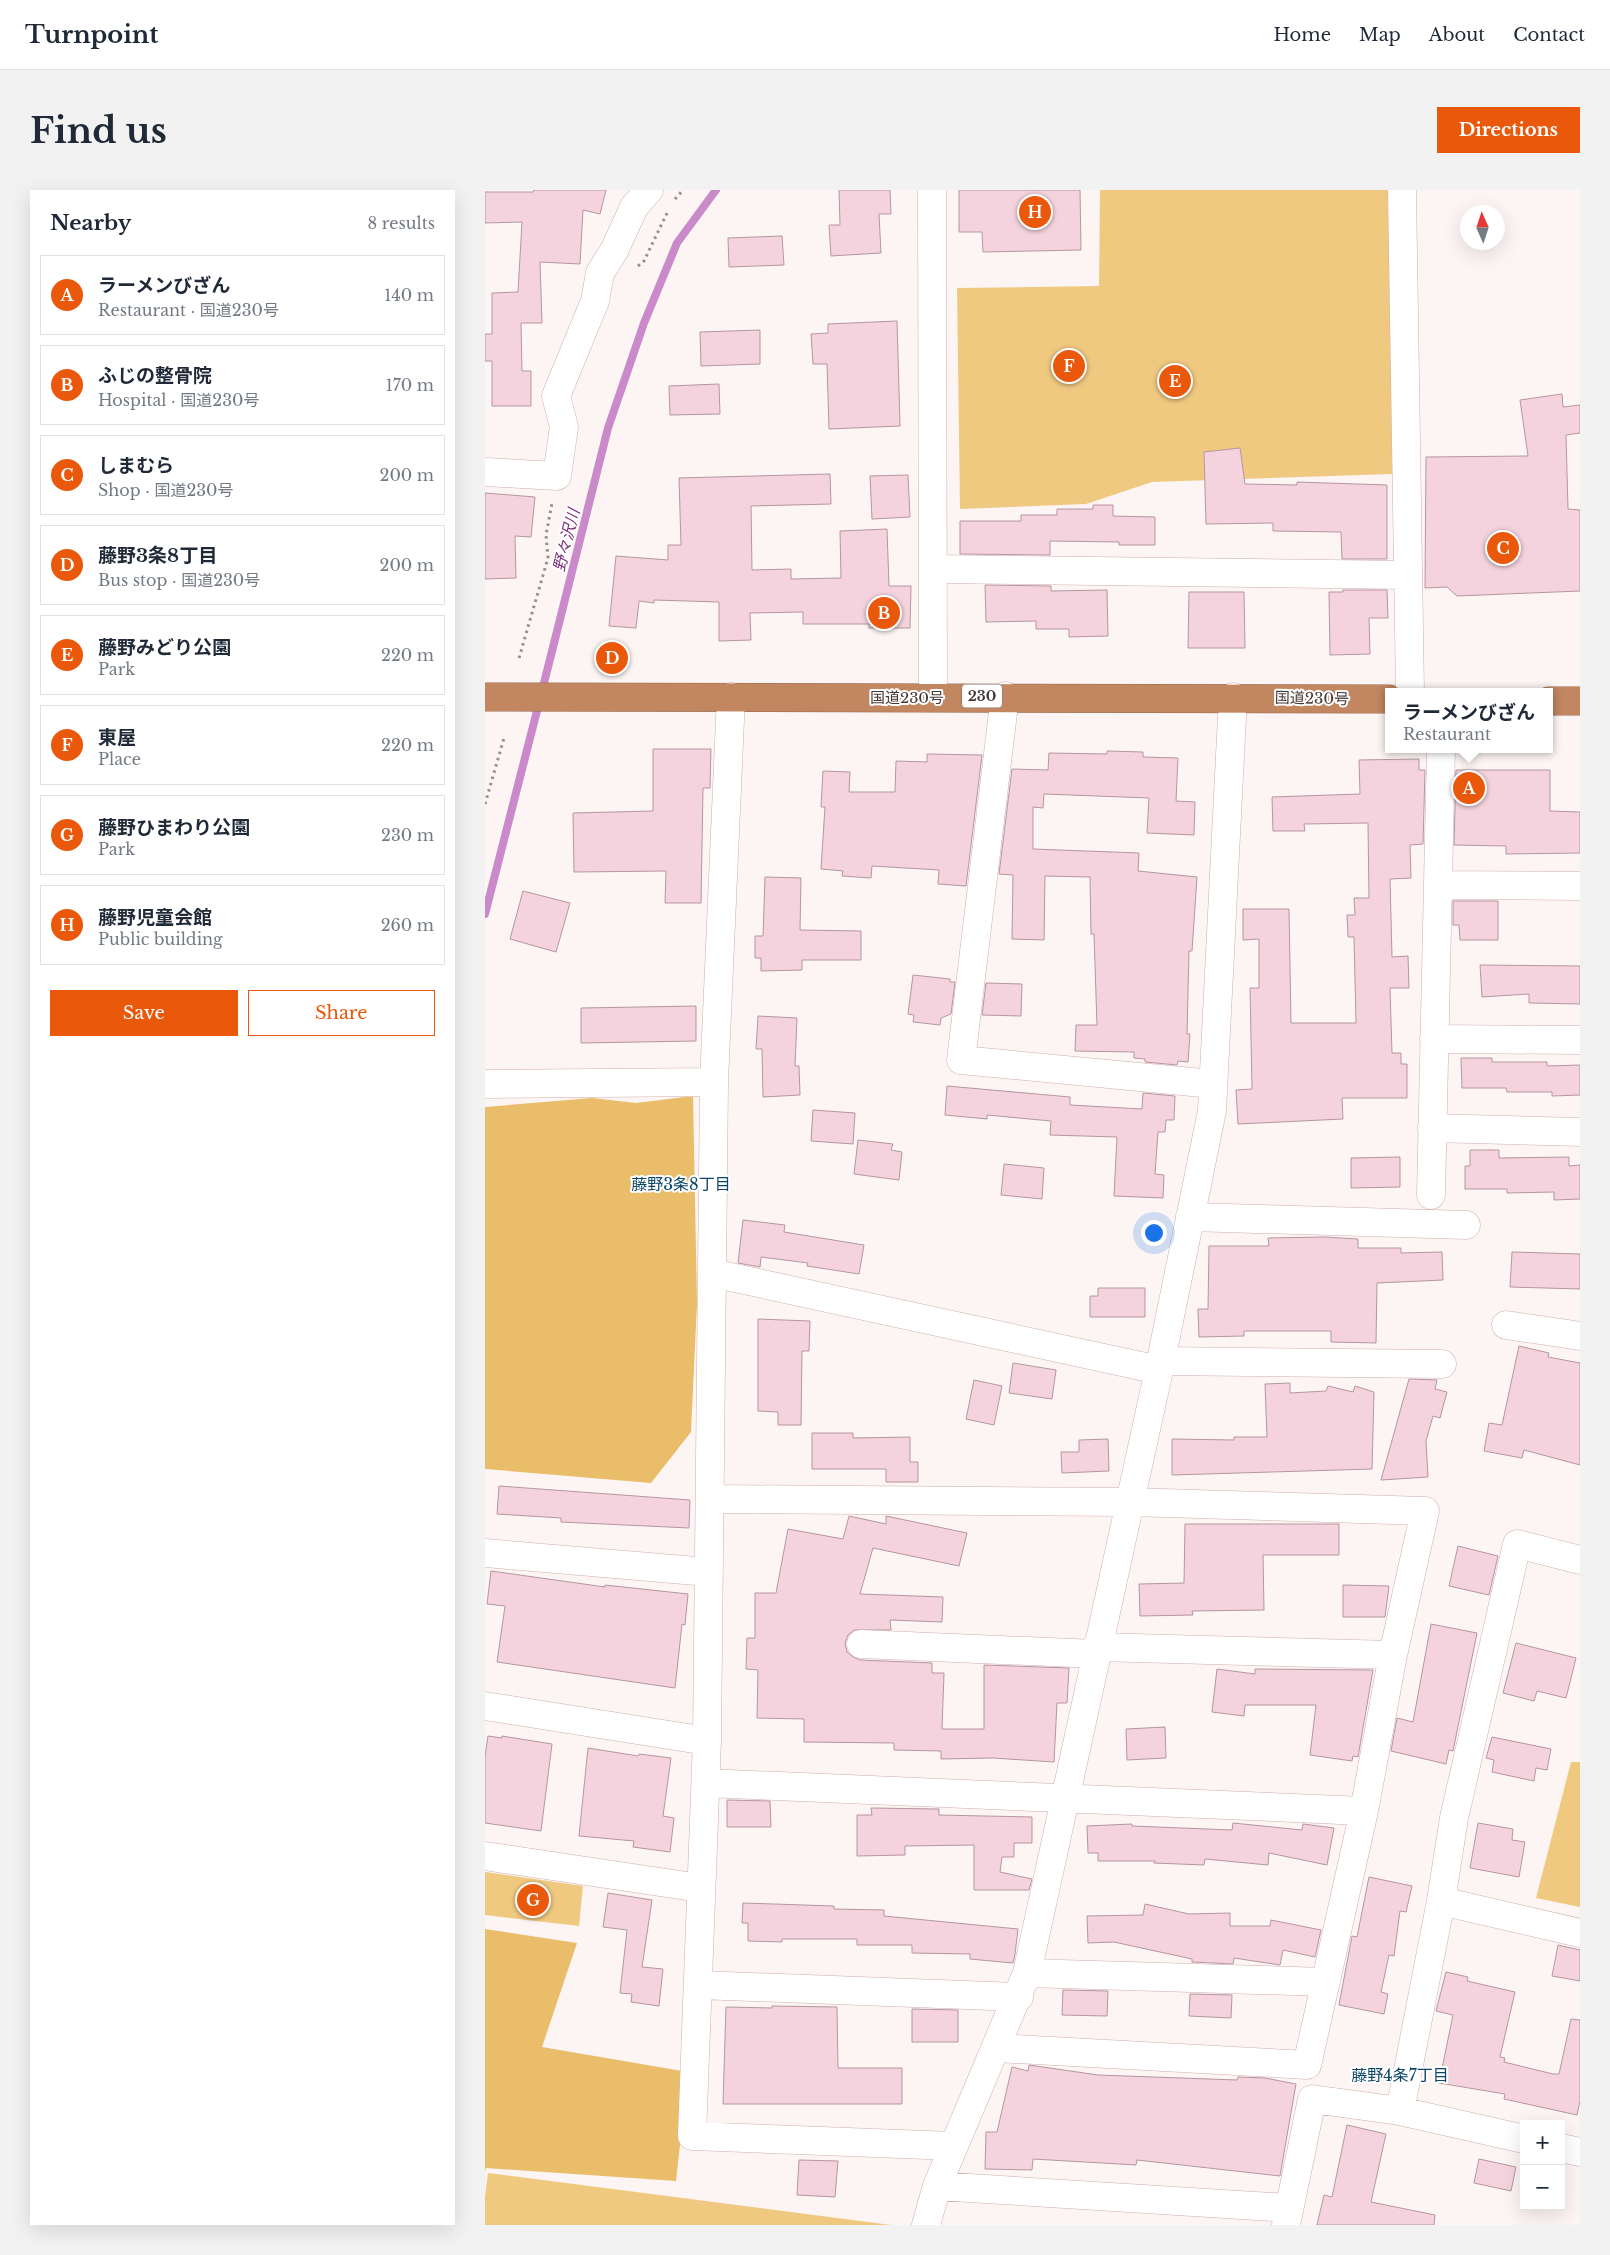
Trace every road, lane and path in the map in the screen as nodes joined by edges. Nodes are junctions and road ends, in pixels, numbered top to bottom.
1 (649, 190) edge
2 (932, 190) edge
3 (1402, 190) edge
4 (485, 472) edge
5 (557, 476) junction
6 (933, 569) junction
7 (1407, 575) junction
8 (519, 658) dead end
9 (1410, 688) edge
10 (933, 696) junction
11 (1005, 696) junction
12 (496, 697) edge
13 (731, 697) junction
14 (1233, 697) junction
15 (1385, 698) edge
16 (1553, 701) edge
17 (1580, 701) edge
18 (504, 738) dead end
19 (1441, 753) edge
20 (485, 804) edge
21 (1438, 885) junction
22 (1580, 886) edge
23 (1434, 1039) junction
24 (1580, 1040) edge
25 (714, 1082) junction
26 (485, 1084) edge
27 (1213, 1084) junction
28 (1432, 1128) junction
29 (1580, 1132) edge
30 (1431, 1195) dead end
31 (1190, 1217) junction
32 (1465, 1225) dead end
33 (712, 1273) junction
34 (1506, 1325) dead end
35 (1580, 1336) edge
36 (1442, 1364) dead end
37 (1159, 1366) junction
38 (711, 1499) junction
39 (1129, 1502) junction
40 (485, 1554) edge
41 (1580, 1560) edge
42 (708, 1572) junction
43 (861, 1644) dead end
44 (1096, 1650) junction
45 (1393, 1655) junction
46 (485, 1706) edge
47 (707, 1741) junction
48 (705, 1783) junction
49 (1066, 1800) junction
50 (1364, 1811) junction
51 (485, 1856) edge
52 (701, 1888) junction
53 (1441, 1901) junction
54 (1580, 1933) edge
55 (1326, 1982) junction
56 (699, 1985) junction
57 (1023, 1985) junction
58 (997, 2048) junction
59 (1307, 2065) junction
60 (1312, 2099) junction
61 (1400, 2111) junction
62 (1520, 2138) edge
63 (954, 2146) junction
64 (1565, 2149) edge
65 (1580, 2152) edge
66 (937, 2186) junction
67 (1287, 2217) edge
68 (926, 2225) edge

1 - 5 street
2 - 6 street
3 - 7 street
4 - 5 street
5 - 8 path
6 - 7 street
6 - 10 street
7 - 9 street
10 - 11 highway, 国道230号 / 230
10 - 13 highway, 国道230号 / 230
11 - 14 highway, 国道230号 / 230
11 - 27 street
12 - 13 highway, 国道230号 / 230
13 - 25 street
14 - 15 highway, 国道230号 / 230
14 - 27 street
16 - 17 highway
18 - 20 path
19 - 21 street
21 - 22 street
21 - 23 street
23 - 24 street
23 - 28 street
25 - 26 street
25 - 33 street
27 - 31 street
28 - 29 street
28 - 30 street
31 - 32 street
31 - 37 street
33 - 37 street
33 - 38 street
34 - 35 street
36 - 37 street
37 - 39 street
38 - 39 street
38 - 42 street
39 - 44 street
39 - 45 street
40 - 42 street
41 - 53 street
42 - 47 street
43 - 44 street
44 - 45 street
44 - 49 street
45 - 50 street
46 - 47 street
47 - 48 street
48 - 49 street
48 - 52 street
49 - 50 street
49 - 57 street
50 - 55 street
51 - 52 street
52 - 56 street
53 - 54 street
53 - 61 street
55 - 57 street
55 - 59 street
56 - 57 street
56 - 63 street
57 - 58 street
58 - 59 street
58 - 63 street
59 - 60 street
60 - 61 street
60 - 67 street
61 - 62 street
63 - 66 street
64 - 65 street
66 - 67 street
66 - 68 street

